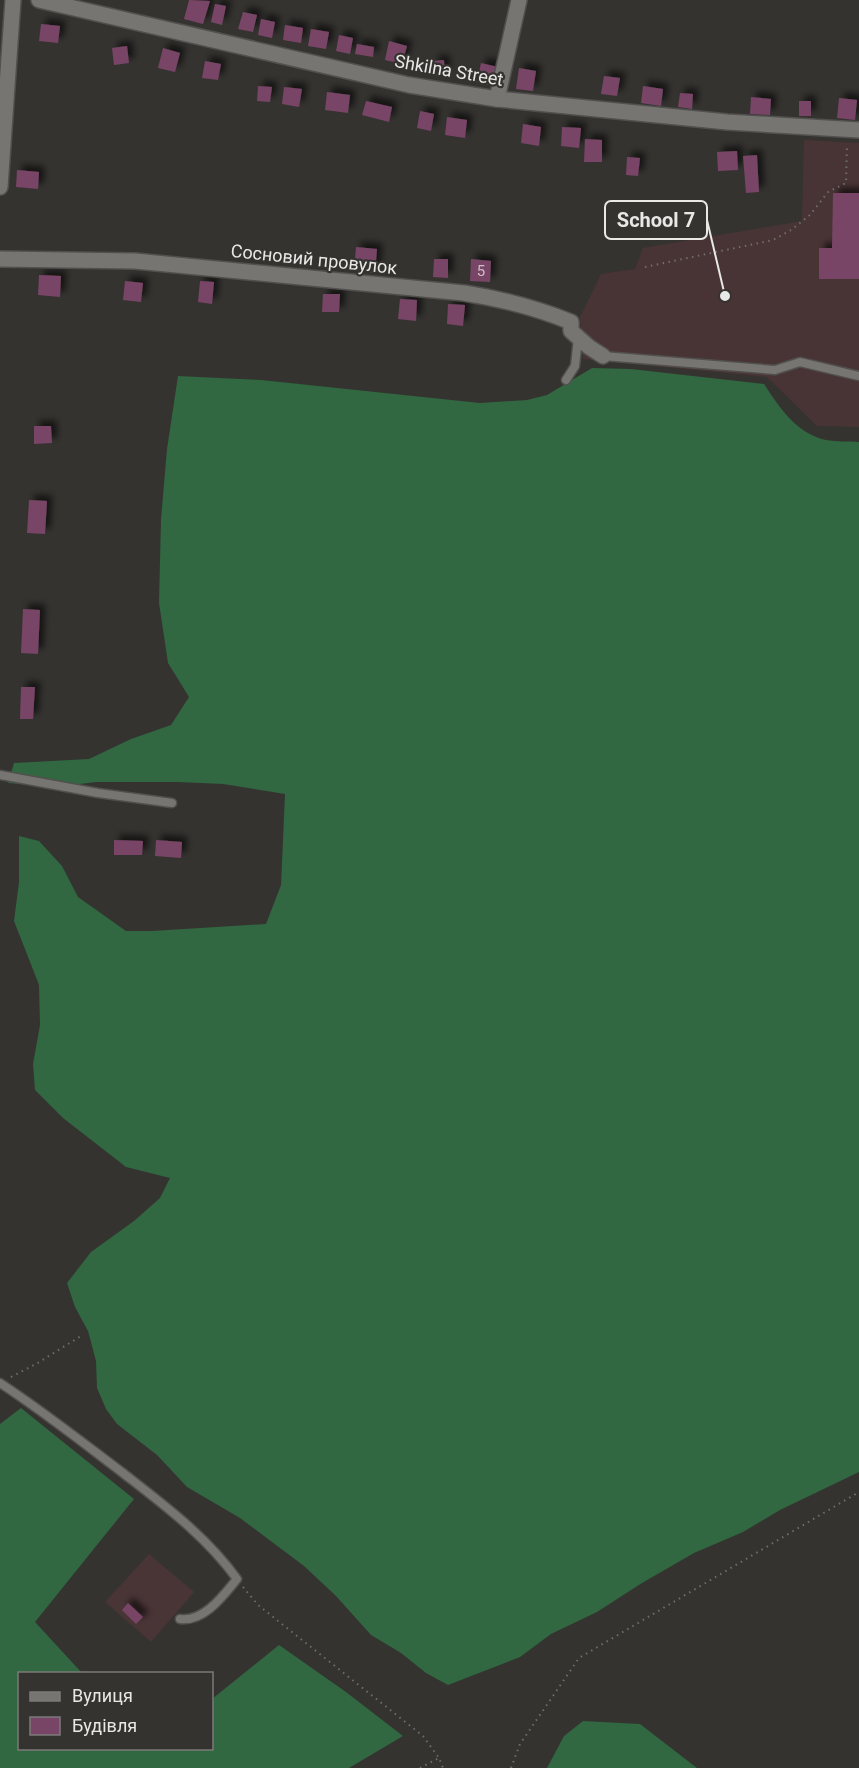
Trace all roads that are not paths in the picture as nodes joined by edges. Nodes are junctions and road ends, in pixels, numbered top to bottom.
1 (13, 0) edge
2 (39, 0) edge
3 (519, 0) edge
4 (497, 99) junction
5 (853, 129) edge
6 (0, 187) edge
7 (0, 259) edge
8 (578, 337) junction
9 (603, 356) joint
10 (859, 376) edge
11 (566, 380) dead end
12 (0, 774) edge
13 (172, 803) dead end
14 (4, 1381) edge
15 (180, 1619) dead end

1 - 6 street
2 - 4 street, Shkilna Street
3 - 4 street
4 - 5 street, Shkilna Street
7 - 8 street, Сосновий провулок
8 - 9 street, Сосновий провулок
8 - 11 lane
9 - 10 lane
12 - 13 lane
14 - 15 lane

